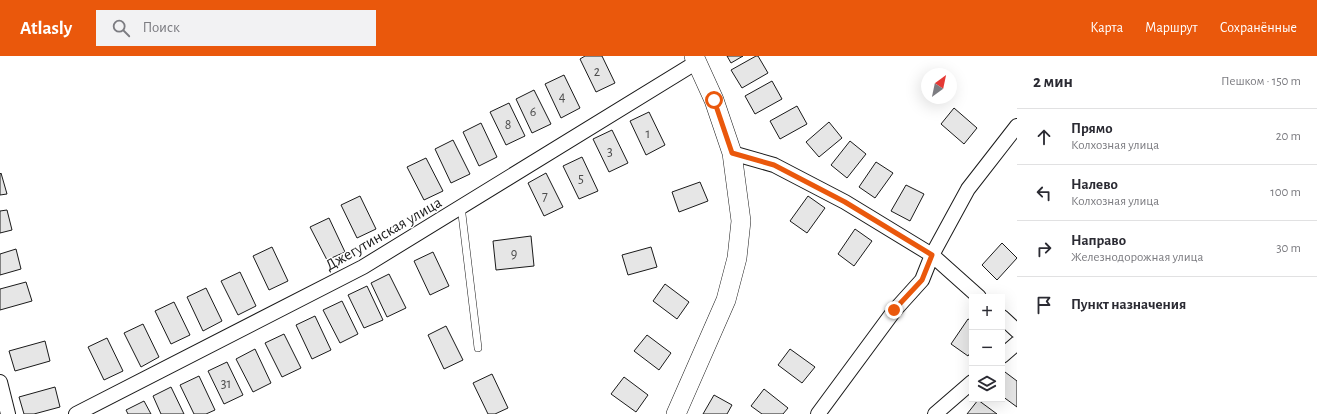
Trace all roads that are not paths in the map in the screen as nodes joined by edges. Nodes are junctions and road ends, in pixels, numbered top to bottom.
1 (696, 59) edge
2 (1017, 126) edge
3 (732, 153) junction
4 (461, 206) junction
5 (932, 255) junction
6 (976, 294) edge
7 (1005, 320) edge
8 (1017, 331) edge
9 (1017, 344) edge
10 (478, 348) dead end
11 (1005, 354) edge
12 (0, 382) edge
13 (969, 385) edge
14 (8, 414) edge
15 (76, 414) edge
16 (676, 414) edge
17 (818, 414) edge
18 (935, 414) edge

1 - 3 main road
1 - 4 street, Джегутинская улица
2 - 5 street
3 - 5 street
3 - 16 main road
4 - 10 lane
4 - 15 street, Джегутинская улица
5 - 6 street
5 - 17 street
7 - 8 street
9 - 11 street
12 - 14 street
13 - 18 street

